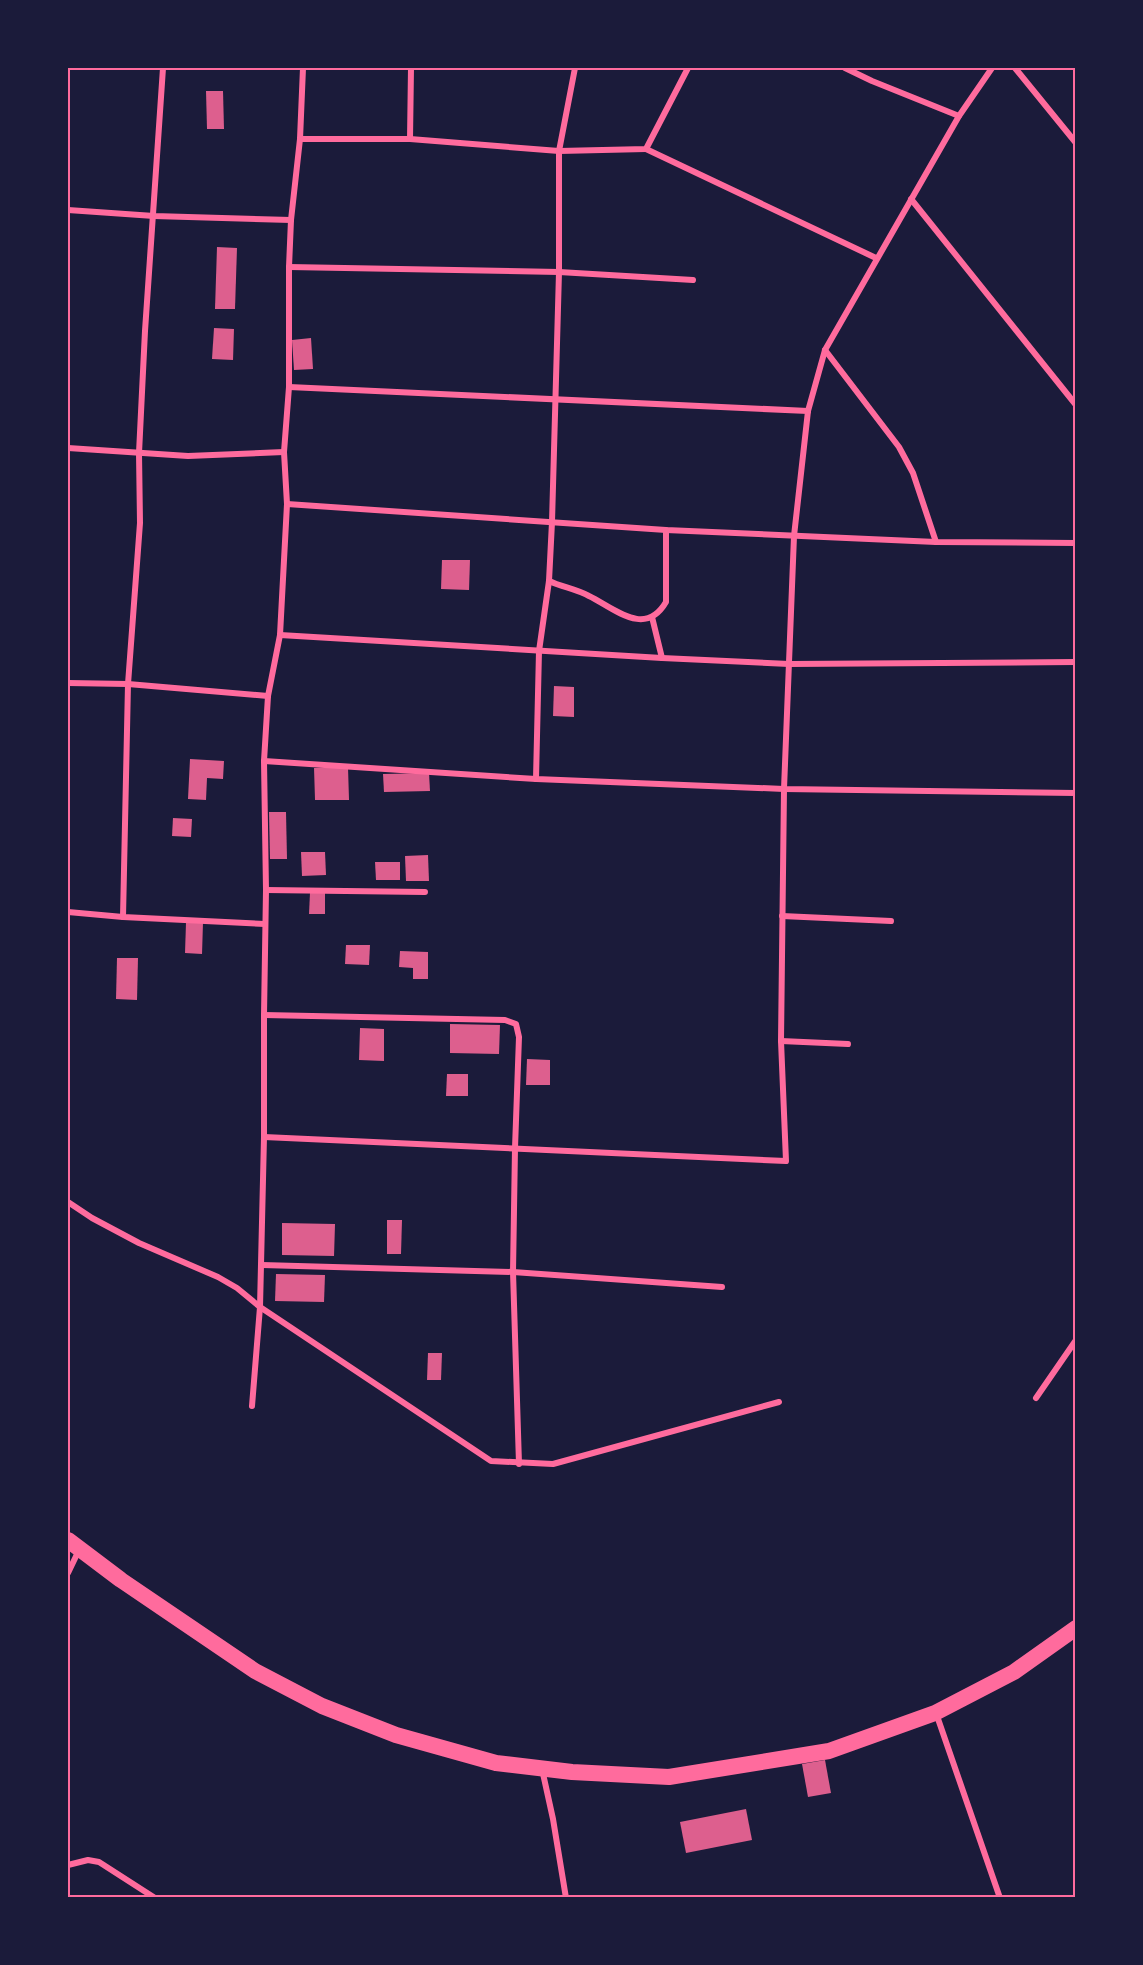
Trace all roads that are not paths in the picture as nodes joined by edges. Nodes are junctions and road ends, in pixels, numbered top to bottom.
1 (164, 68) edge
2 (303, 68) edge
3 (411, 68) edge
4 (575, 68) edge
5 (688, 68) edge
6 (845, 68) edge
7 (992, 68) edge
8 (1015, 68) edge
9 (959, 116) junction
10 (300, 139) junction
11 (410, 139) junction
12 (1076, 143) edge
13 (646, 149) junction
14 (559, 151) junction
15 (911, 199) junction
16 (68, 210) edge
17 (154, 216) junction
18 (291, 220) junction
19 (876, 258) junction
20 (289, 267) junction
21 (559, 272) junction
22 (693, 280) dead end
23 (825, 350) junction
24 (289, 387) junction
25 (554, 400) junction
26 (1076, 405) edge
27 (808, 411) junction
28 (68, 448) edge
29 (284, 452) junction
30 (139, 453) junction
31 (286, 504) junction
32 (552, 522) junction
33 (666, 530) junction
34 (794, 536) junction
35 (936, 542) junction
36 (1076, 543) edge
37 (549, 581) junction
38 (652, 617) junction
39 (280, 634) junction
40 (539, 651) junction
41 (662, 658) junction
42 (1076, 662) edge
43 (789, 664) junction
44 (68, 683) edge
45 (128, 684) junction
46 (268, 696) junction
47 (264, 760) junction
48 (536, 779) junction
49 (784, 789) junction
50 (1076, 793) edge
51 (266, 890) junction
52 (425, 892) dead end
53 (68, 912) edge
54 (782, 916) junction
55 (123, 917) junction
56 (891, 921) dead end
57 (265, 924) junction
58 (264, 1015) junction
59 (781, 1041) junction
60 (848, 1044) dead end
61 (264, 1137) junction
62 (515, 1148) junction
63 (68, 1202) edge
64 (262, 1265) junction
65 (513, 1272) junction
66 (722, 1287) dead end
67 (260, 1307) junction
68 (1076, 1340) edge
69 (1036, 1398) dead end
70 (779, 1402) dead end
71 (252, 1406) dead end
72 (519, 1464) junction
73 (74, 1545) edge
74 (68, 1573) edge
75 (1076, 1628) edge
76 (936, 1713) junction
77 (542, 1768) junction
78 (68, 1865) edge
79 (155, 1898) edge
80 (566, 1898) edge
81 (1000, 1898) edge

1 - 17 street
2 - 10 street
3 - 11 street
4 - 14 street
5 - 13 street
6 - 9 street
7 - 9 street
8 - 12 street
9 - 15 street
10 - 11 street
10 - 18 street
11 - 14 street
13 - 14 street
13 - 19 street
14 - 21 street
15 - 19 street
15 - 26 street
16 - 17 street
17 - 18 street
17 - 30 street
18 - 20 street
19 - 23 street
20 - 21 street
20 - 24 street
21 - 22 street
21 - 25 street
23 - 27 street
23 - 35 street
24 - 25 street
24 - 29 street
25 - 27 street
25 - 32 street
27 - 34 street
28 - 30 street
29 - 30 street
29 - 31 street
30 - 45 street
31 - 32 street
31 - 39 street
32 - 33 street
32 - 37 street
33 - 34 street
33 - 38 street
34 - 35 street
34 - 43 street
35 - 36 street
37 - 38 street
37 - 40 street
38 - 41 street
39 - 40 street
39 - 46 street
40 - 41 street
40 - 48 street
41 - 43 street
42 - 43 street
43 - 49 street
44 - 45 street
45 - 46 street
45 - 55 street
46 - 47 street
47 - 48 street
47 - 51 street
48 - 49 street
49 - 50 street
49 - 54 street
51 - 52 street
51 - 57 street
53 - 55 street
54 - 56 street
54 - 59 street
55 - 57 street
57 - 58 street
58 - 61 street
58 - 62 street
59 - 60 street
59 - 62 street
61 - 62 street
61 - 64 street
62 - 65 street
63 - 67 street
64 - 65 street
64 - 67 street
65 - 66 street
65 - 72 street
67 - 71 street
67 - 72 street
68 - 69 street
70 - 72 street
73 - 74 street
73 - 77 highway
75 - 76 highway
76 - 77 highway
76 - 81 street
77 - 80 street
78 - 79 street

